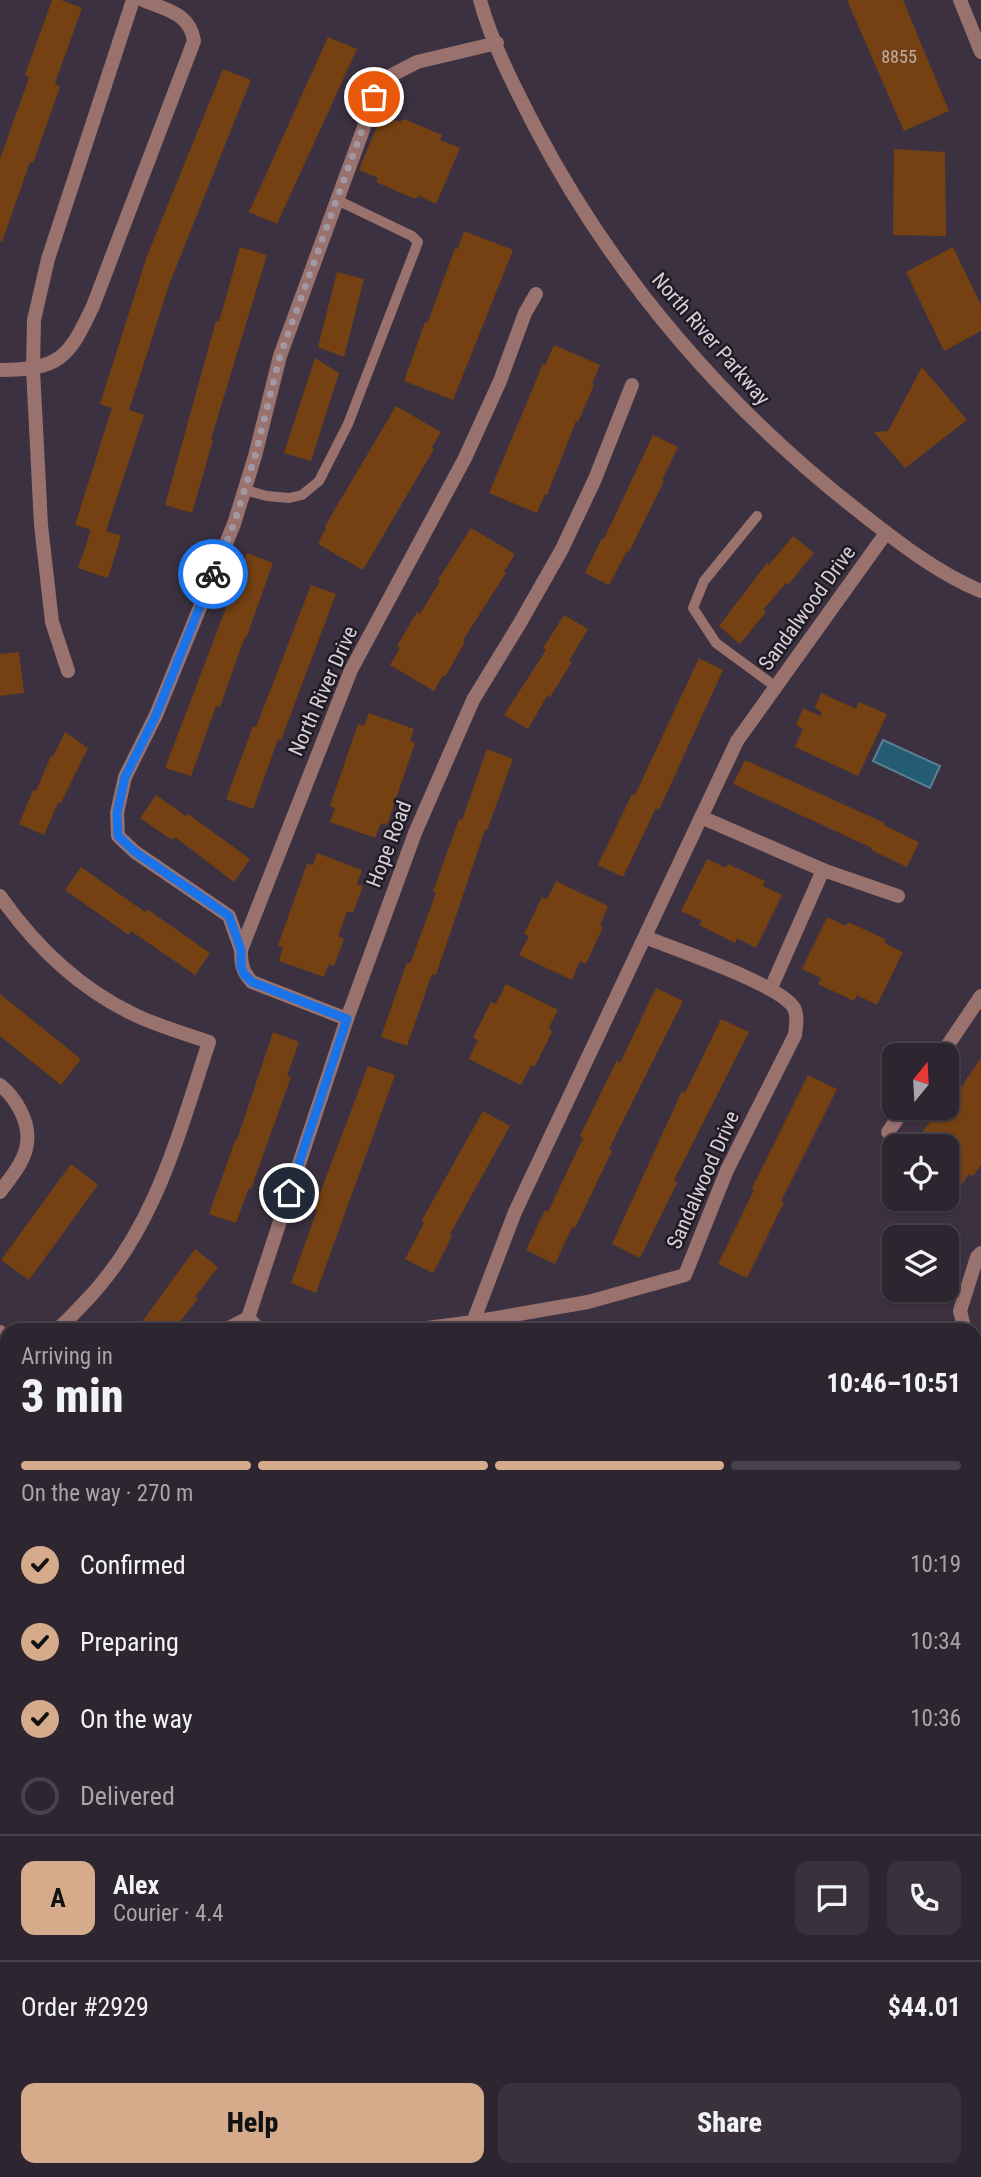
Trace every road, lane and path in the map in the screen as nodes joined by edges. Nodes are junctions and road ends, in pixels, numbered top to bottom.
1 (133, 0) edge
2 (143, 0) edge
3 (480, 0) edge
4 (960, 0) edge
5 (496, 43) junction
6 (981, 52) edge
7 (337, 200) junction
8 (536, 294) dead end
9 (33, 369) junction
10 (0, 370) edge
11 (632, 385) dead end
12 (245, 490) junction
13 (758, 516) dead end
14 (886, 533) junction
15 (981, 591) edge
16 (68, 671) dead end
17 (776, 687) junction
18 (701, 817) junction
19 (824, 870) junction
20 (898, 896) dead end
21 (0, 897) edge
22 (645, 937) junction
23 (241, 950) junction
24 (771, 988) junction
25 (981, 996) edge
26 (347, 1019) junction
27 (949, 1043) edge
28 (0, 1086) edge
29 (896, 1120) edge
30 (888, 1132) dead end
31 (0, 1192) edge
32 (981, 1253) edge
33 (248, 1318) junction
34 (473, 1322) junction
35 (63, 1323) edge
36 (238, 1323) edge
37 (253, 1323) edge
38 (465, 1323) edge
39 (963, 1323) edge

1 - 9 street
2 - 9 street
3 - 5 street, North River Parkway
4 - 6 street
5 - 7 street
5 - 14 street, North River Parkway
7 - 12 street
7 - 12 lane
8 - 23 street, North River Drive
9 - 10 street
9 - 16 street
11 - 26 street, Hope Road
12 - 23 street
13 - 17 lane
14 - 15 street, North River Parkway
14 - 17 street, Sandalwood Drive
17 - 18 street, Sandalwood Drive
18 - 19 street
18 - 22 street, Sandalwood Drive
19 - 20 street
19 - 24 street
21 - 35 street
22 - 24 street, Sandalwood Drive
22 - 34 street, Sandalwood Drive
23 - 26 street
24 - 34 street, Sandalwood Drive
25 - 27 street
26 - 33 street, Hope Road
28 - 31 street
29 - 30 street
32 - 39 street
33 - 36 street
33 - 37 street
34 - 38 street, Sandalwood Drive

